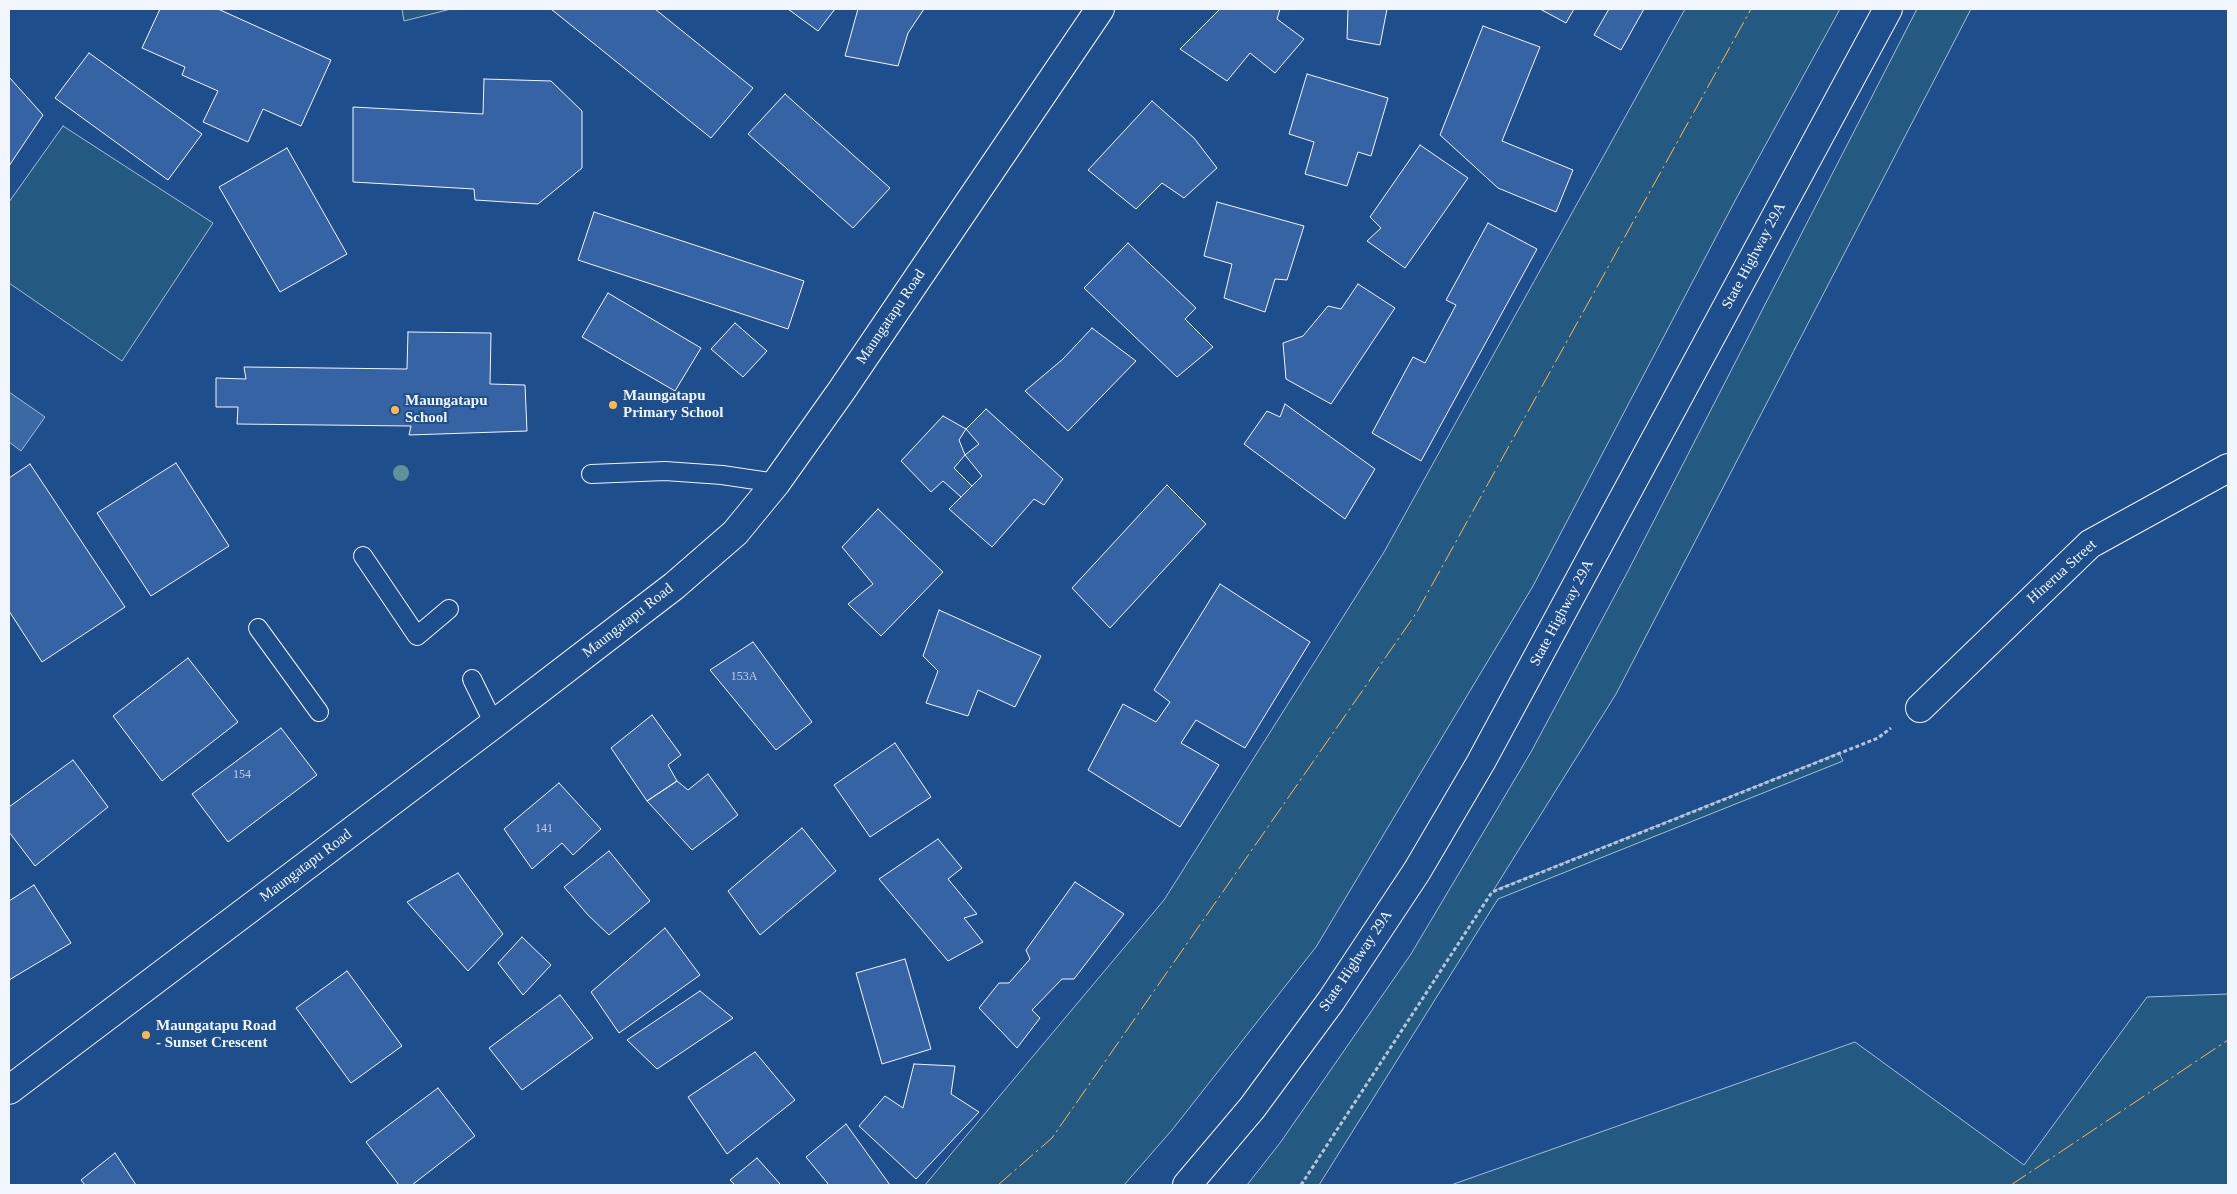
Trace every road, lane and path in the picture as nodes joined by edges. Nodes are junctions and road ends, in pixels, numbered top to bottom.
1 (1100, 9) edge
2 (1888, 9) edge
3 (2228, 468) edge
4 (591, 474) dead end
5 (776, 483) junction
6 (363, 556) dead end
7 (449, 609) dead end
8 (258, 628) dead end
9 (472, 679) dead end
10 (1920, 708) joint
11 (320, 712) dead end
12 (494, 724) junction
13 (9, 1090) edge
14 (1187, 1185) edge
15 (1301, 1185) edge

1 - 5 main road, Maungatapu Road
2 - 14 main road, State Highway 29A
3 - 10 main road, Hinerua Street
4 - 5 lane
5 - 12 main road, Maungatapu Road
6 - 7 lane
8 - 11 lane
9 - 12 lane
10 - 15 path
12 - 13 main road, Maungatapu Road

